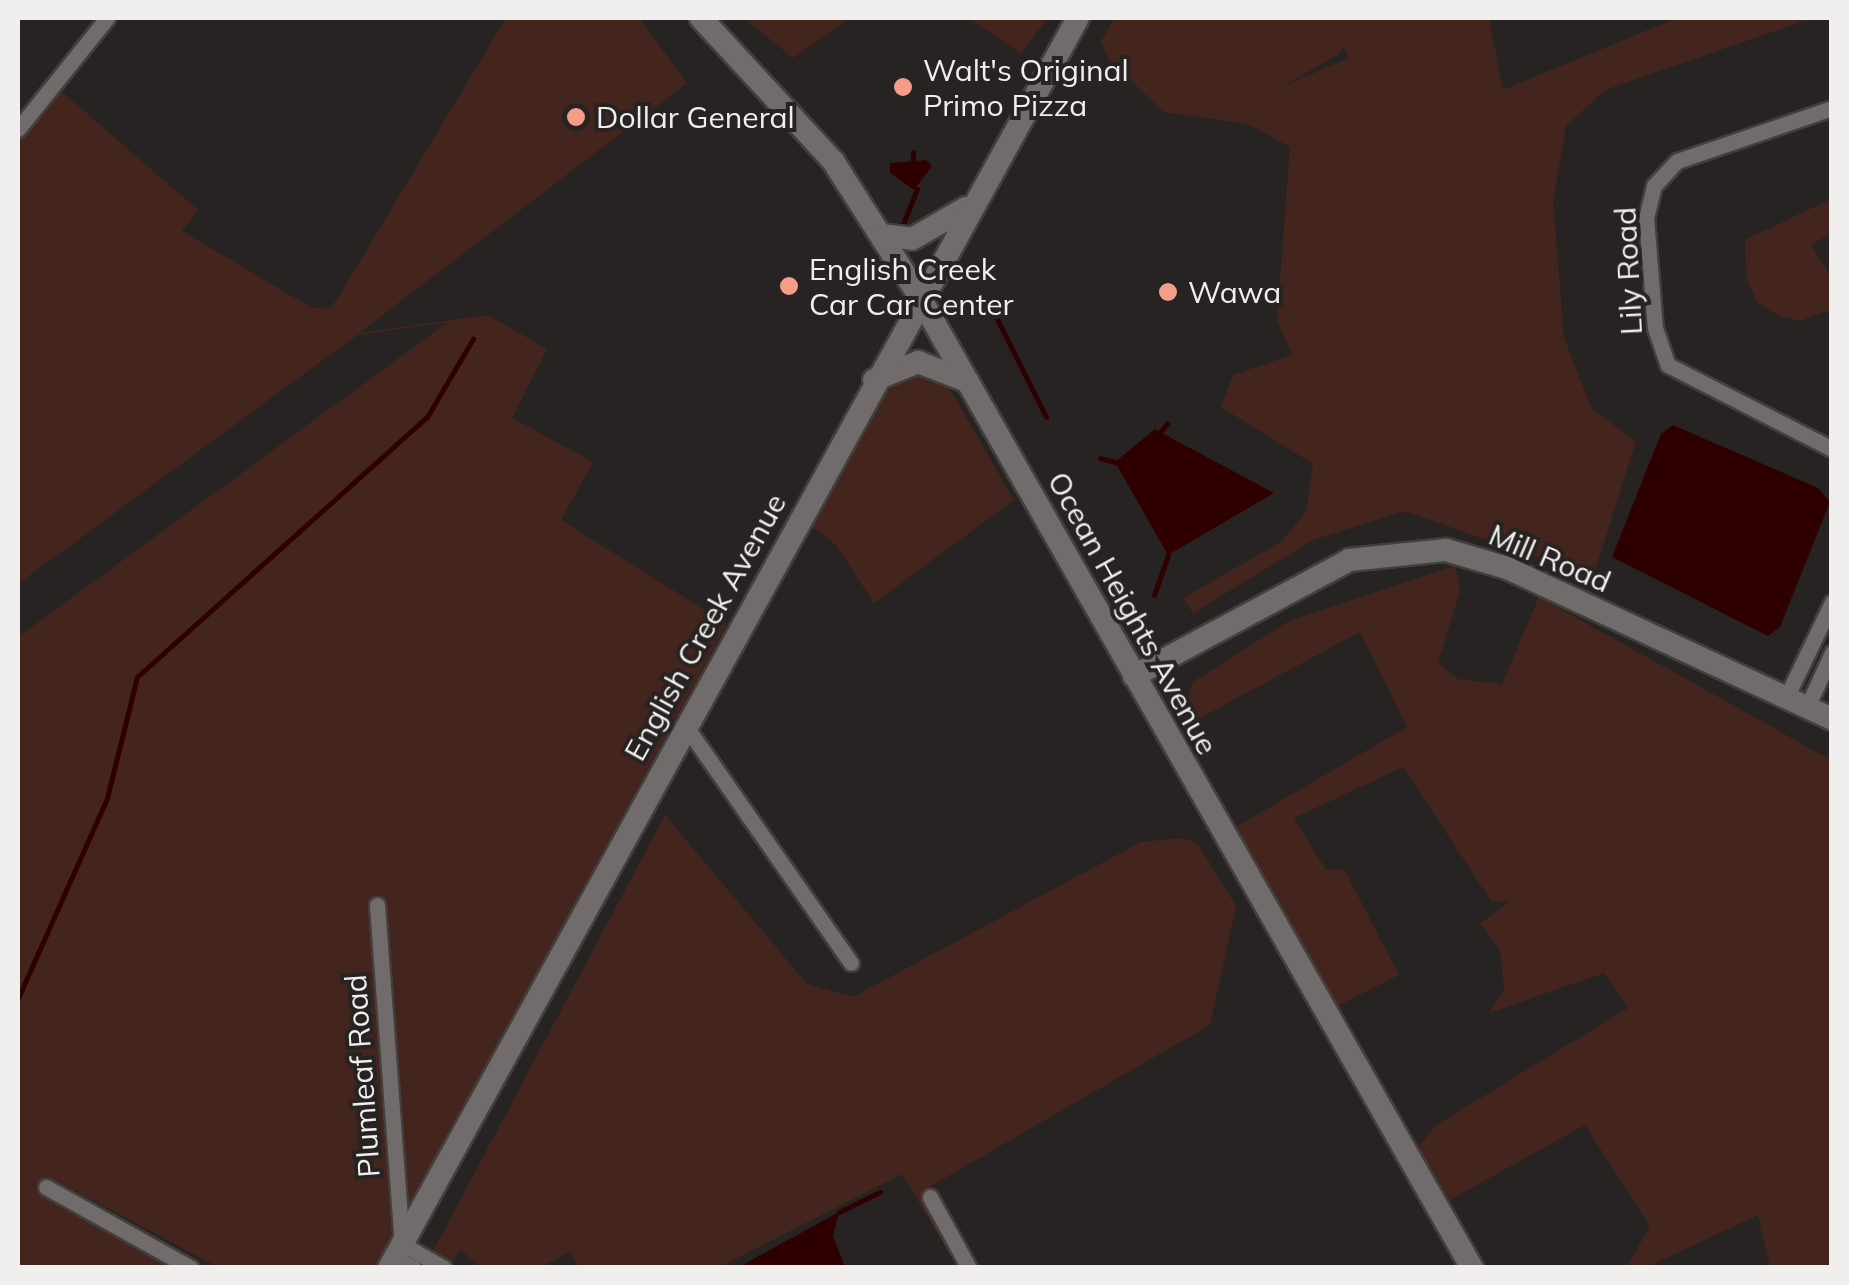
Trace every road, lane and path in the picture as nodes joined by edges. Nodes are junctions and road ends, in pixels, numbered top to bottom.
1 (106, 18) edge
2 (702, 18) edge
3 (1078, 18) edge
4 (1832, 108) edge
5 (18, 129) edge
6 (969, 207) junction
7 (880, 235) junction
8 (919, 296) junction
9 (967, 381) junction
10 (870, 382) junction
11 (1832, 449) edge
12 (1832, 602) edge
13 (1832, 653) edge
14 (1134, 676) junction
15 (1796, 702) junction
16 (1832, 719) edge
17 (685, 725) junction
18 (377, 905) dead end
19 (851, 963) dead end
20 (46, 1187) dead end
21 (930, 1196) dead end
22 (400, 1259) edge
23 (191, 1268) edge
24 (444, 1268) edge
25 (970, 1268) edge
26 (1472, 1268) edge

1 - 5 street
2 - 7 main road, Ocean Heights Avenue
3 - 6 main road, English Creek Avenue
4 - 11 street, Lily Road
6 - 7 main road
6 - 8 main road, English Creek Avenue
7 - 8 main road, Ocean Heights Avenue
8 - 9 main road, Ocean Heights Avenue
8 - 10 main road, English Creek Avenue
9 - 10 main road
9 - 14 main road, Ocean Heights Avenue
10 - 17 main road, English Creek Avenue
12 - 15 street
13 - 15 street
14 - 15 main road, Mill Road
14 - 26 main road, Ocean Heights Avenue
15 - 16 main road, Mill Road
17 - 19 street
17 - 22 main road, English Creek Avenue
18 - 22 street, Plumleaf Road
20 - 23 street
21 - 25 street
22 - 24 street

